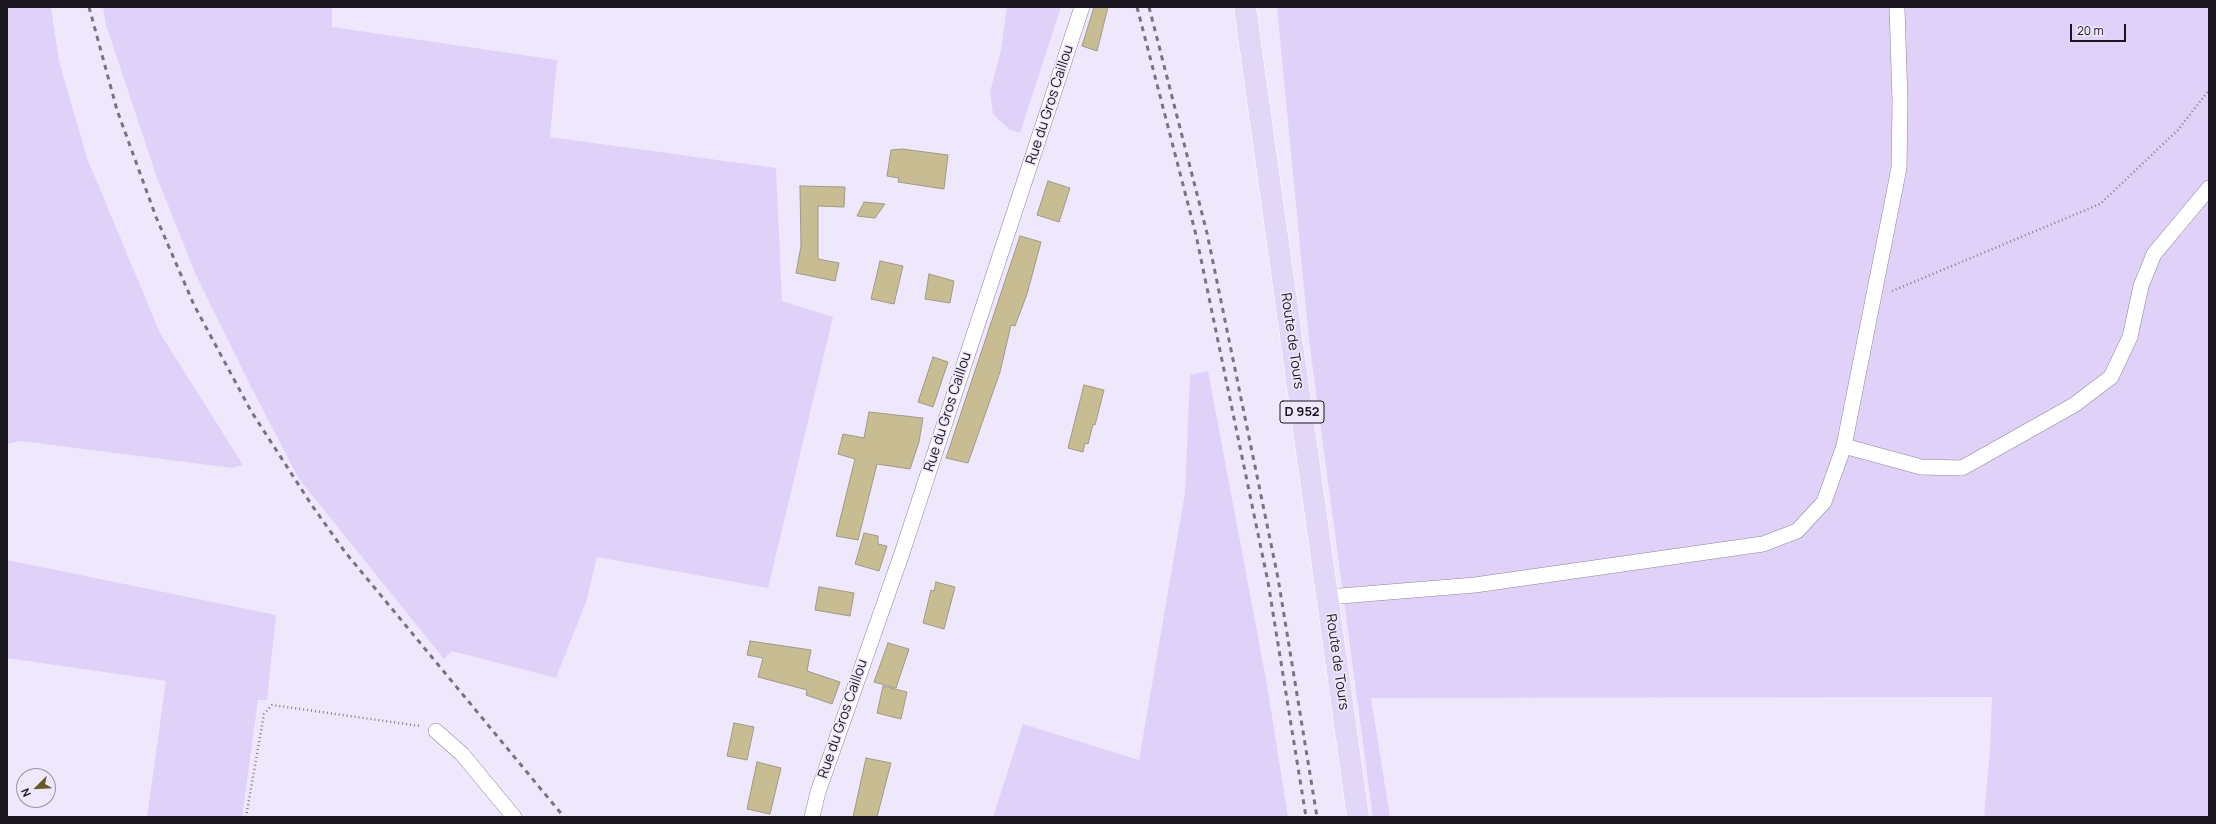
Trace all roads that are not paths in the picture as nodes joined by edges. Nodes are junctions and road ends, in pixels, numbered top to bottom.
1 (1082, 7) edge
2 (1245, 7) edge
3 (1897, 7) edge
4 (2209, 188) edge
5 (1844, 446) junction
6 (1328, 597) junction
7 (436, 731) road end
8 (514, 817) edge
9 (812, 817) edge
10 (1358, 817) edge

1 - 9 street, Rue du Gros Caillou
2 - 6 main road, Route de Tours / D 952
3 - 5 street
4 - 5 street
5 - 6 street
6 - 10 main road, Route de Tours / D 952
7 - 8 street

